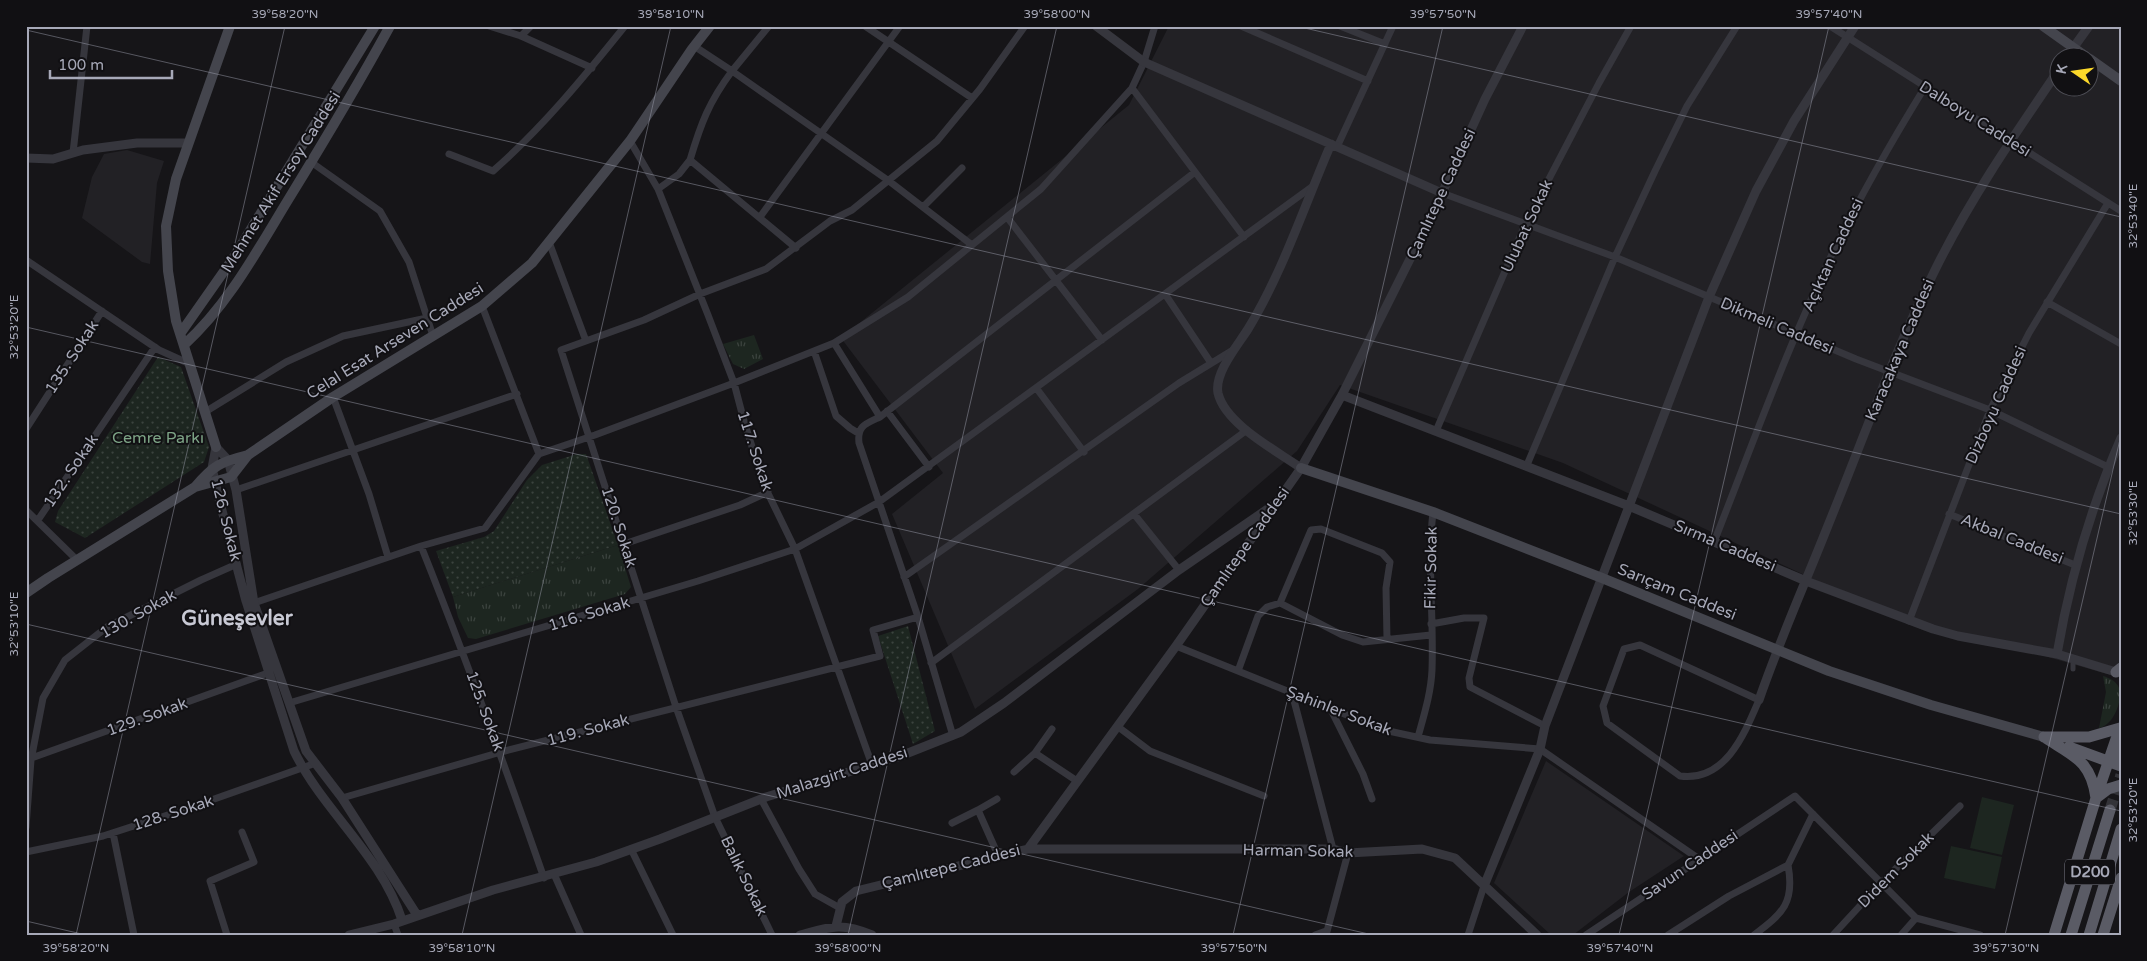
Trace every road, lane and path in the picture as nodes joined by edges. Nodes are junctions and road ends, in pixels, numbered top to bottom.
1 (87, 26) edge
2 (230, 26) edge
3 (375, 26) edge
4 (390, 26) edge
5 (490, 26) edge
6 (531, 26) edge
7 (625, 26) edge
8 (710, 26) edge
9 (769, 26) edge
10 (866, 26) edge
11 (900, 26) edge
12 (1025, 26) edge
13 (1096, 26) edge
14 (1155, 26) edge
15 (1241, 26) edge
16 (1340, 26) edge
17 (1393, 26) edge
18 (1523, 26) edge
19 (1631, 26) edge
20 (1737, 26) edge
21 (1830, 26) edge
22 (1855, 26) edge
23 (2043, 26) edge
24 (2089, 26) edge
25 (521, 36) junction
26 (1847, 38) junction
27 (889, 42) junction
28 (1384, 44) junction
29 (694, 46) junction
30 (2073, 47) joint
31 (1144, 62) junction
32 (2100, 66) edge
33 (592, 68) junction
34 (732, 71) junction
35 (2121, 80) edge
36 (1368, 81) junction
37 (2050, 83) edge
38 (1925, 87) junction
39 (1132, 88) junction
40 (972, 98) junction
41 (822, 135) junction
42 (630, 141) junction
43 (2010, 141) junction
44 (188, 143) junction
45 (1334, 146) junction
46 (73, 153) junction
47 (449, 154) dead end
48 (26, 158) edge
49 (690, 160) junction
50 (311, 162) junction
51 (962, 168) dead end
52 (1195, 172) junction
53 (889, 181) junction
54 (1313, 186) junction
55 (658, 189) junction
56 (1442, 193) junction
57 (2108, 203) junction
58 (923, 207) junction
59 (2121, 212) edge
60 (760, 217) junction
61 (1007, 217) junction
62 (1525, 225) junction
63 (1244, 237) junction
64 (549, 242) junction
65 (972, 245) junction
66 (796, 248) junction
67 (1615, 258) junction
68 (26, 260) edge
69 (1056, 280) junction
70 (700, 294) junction
71 (1165, 294) junction
72 (1709, 297) junction
73 (2047, 302) junction
74 (482, 306) junction
75 (102, 311) junction
76 (427, 318) junction
77 (180, 334) junction
78 (1797, 334) junction
79 (433, 336) junction
80 (1102, 340) junction
81 (586, 341) junction
82 (834, 343) junction
83 (2121, 344) edge
84 (184, 345) junction
85 (155, 347) junction
86 (1235, 349) junction
87 (814, 350) junction
88 (190, 364) junction
89 (1211, 364) junction
90 (1888, 371) junction
91 (734, 383) junction
92 (1036, 389) junction
93 (517, 394) junction
94 (1342, 395) junction
95 (334, 397) junction
96 (887, 410) junction
97 (1990, 410) junction
98 (205, 412) junction
99 (880, 417) junction
100 (26, 428) edge
101 (1247, 430) junction
102 (1436, 431) junction
103 (858, 433) junction
104 (590, 437) junction
105 (2121, 438) edge
106 (216, 447) junction
107 (354, 450) junction
108 (1084, 452) junction
109 (539, 454) junction
110 (248, 455) junction
111 (228, 460) junction
112 (1527, 465) junction
113 (2108, 466) junction
114 (929, 467) junction
115 (212, 468) junction
116 (1301, 468) junction
117 (232, 477) junction
118 (216, 482) junction
119 (195, 487) junction
120 (236, 490) junction
121 (768, 492) junction
122 (1278, 501) junction
123 (879, 502) junction
124 (1629, 506) junction
125 (26, 510) edge
126 (1433, 512) junction
127 (1134, 514) junction
128 (1949, 514) junction
129 (38, 520) junction
130 (1714, 542) junction
131 (624, 544) junction
132 (421, 546) junction
133 (795, 549) junction
134 (388, 557) junction
135 (77, 560) junction
136 (237, 564) junction
137 (2075, 565) junction
138 (1178, 570) junction
139 (904, 577) junction
140 (1602, 578) junction
141 (1806, 581) junction
142 (26, 594) edge
143 (641, 598) junction
144 (254, 603) junction
145 (1280, 603) junction
146 (918, 617) junction
147 (1909, 621) junction
148 (1431, 624) junction
149 (1431, 635) junction
150 (1387, 639) junction
151 (1176, 646) junction
152 (1776, 650) junction
153 (464, 651) junction
154 (2057, 654) junction
155 (931, 663) junction
156 (837, 668) junction
157 (1238, 670) junction
158 (2119, 671) edge
159 (268, 673) junction
160 (1292, 693) junction
161 (1759, 700) junction
162 (289, 703) junction
163 (676, 707) junction
164 (1331, 710) junction
165 (1117, 726) junction
166 (1545, 726) junction
167 (2120, 726) edge
168 (1052, 729) dead end
169 (952, 736) junction
170 (1418, 737) junction
171 (2044, 737) junction
172 (1540, 749) junction
173 (501, 752) junction
174 (1035, 753) junction
175 (29, 760) edge
176 (2108, 762) junction
177 (316, 763) junction
178 (872, 765) junction
179 (2121, 765) edge
180 (302, 769) junction
181 (1014, 772) dead end
182 (1077, 781) junction
183 (2121, 785) edge
184 (1264, 796) dead end
185 (342, 798) junction
186 (2096, 798) junction
187 (761, 799) junction
188 (997, 799) dead end
189 (1372, 799) dead end
190 (1960, 806) dead end
191 (978, 810) junction
192 (2110, 810) tunnel mouth
193 (1813, 814) junction
194 (715, 817) junction
195 (952, 823) dead end
196 (26, 827) edge
197 (2121, 829) edge
198 (242, 832) dead end
199 (113, 833) junction
200 (631, 849) junction
201 (1028, 849) junction
202 (1333, 849) junction
203 (26, 852) edge
204 (1348, 854) junction
205 (998, 855) junction
206 (1699, 859) junction
207 (1788, 865) junction
208 (554, 874) junction
209 (544, 878) junction
210 (2121, 878) edge
211 (1881, 883) junction
212 (1484, 886) junction
213 (840, 908) junction
214 (417, 915) junction
215 (1916, 918) junction
216 (398, 922) junction
217 (836, 926) junction
218 (580, 933) edge
219 (1326, 933) edge
220 (225, 934) edge
221 (134, 935) edge
222 (349, 935) edge
223 (398, 935) edge
224 (571, 935) edge
225 (673, 935) edge
226 (772, 935) edge
227 (800, 935) edge
228 (872, 935) edge
229 (1315, 935) edge
230 (1468, 935) edge
231 (1537, 935) edge
232 (1586, 935) edge
233 (1668, 935) edge
234 (1754, 935) edge
235 (1833, 935) edge
236 (1901, 935) edge
237 (1980, 935) edge
238 (2054, 935) edge
239 (2071, 935) edge
240 (2089, 935) edge
241 (2103, 935) edge

1 - 46 street
2 - 44 main road
3 - 77 main road, Mehmet Akif Ersoy Caddesi
4 - 50 main road, Mehmet Akif Ersoy Caddesi
5 - 25 street
6 - 25 street
7 - 33 street
8 - 29 main road, Celal Esat Arseven Caddesi
9 - 34 street
10 - 27 street
11 - 27 street
12 - 40 street
13 - 31 street
14 - 31 street
15 - 36 street
16 - 28 street
17 - 28 street
18 - 56 street, Çamlıtepe Caddesi
19 - 62 street, Ulubat Sokak
20 - 67 street
21 - 26 street, Dalboyu Caddesi
22 - 26 street
23 - 30 main road
24 - 30 street
25 - 33 street
26 - 38 street, Dalboyu Caddesi
26 - 72 street
27 - 40 street
27 - 41 street
28 - 36 street
29 - 34 street
29 - 42 main road, Celal Esat Arseven Caddesi
31 - 39 street
31 - 45 street
32 - 35 main road
33 - 47 street
34 - 41 street
34 - 49 street
36 - 45 street
37 - 43 street, Karacakaya Caddesi
38 - 43 street, Dalboyu Caddesi
38 - 78 street, Açıktan Caddesi
39 - 52 street
39 - 61 street
40 - 53 street
41 - 53 street
41 - 60 street
42 - 55 street, 117. Sokak
42 - 64 main road, Celal Esat Arseven Caddesi
43 - 57 street, Dalboyu Caddesi
43 - 90 street, Karacakaya Caddesi
44 - 46 street
44 - 77 main road
45 - 54 street
45 - 56 street
46 - 48 street
49 - 55 street
49 - 60 street
50 - 76 street
50 - 84 main road, Mehmet Akif Ersoy Caddesi
51 - 58 street
52 - 63 street
52 - 69 street
53 - 58 street
53 - 66 street
54 - 63 street, 116. Sokak
54 - 86 street
55 - 70 street, 117. Sokak
56 - 62 street, Dikmeli Caddesi
56 - 94 street, Çamlıtepe Caddesi
57 - 59 street, Dalboyu Caddesi
57 - 73 street, Dizboyu Caddesi
58 - 65 street
60 - 66 street
61 - 65 street
61 - 69 street
62 - 67 street, Dikmeli Caddesi
62 - 102 street, Ulubat Sokak
63 - 71 street, 116. Sokak
64 - 74 main road, Celal Esat Arseven Caddesi
64 - 81 street
65 - 82 street
66 - 70 street
67 - 72 street, Dikmeli Caddesi
67 - 112 street
68 - 75 street
69 - 80 street
69 - 96 street
70 - 81 street
70 - 91 street, 117. Sokak
71 - 80 street, 116. Sokak
71 - 89 street
72 - 78 street, Dikmeli Caddesi
72 - 124 street
73 - 83 street
73 - 97 street, Dizboyu Caddesi
74 - 79 main road, Celal Esat Arseven Caddesi
74 - 93 street
75 - 85 street
75 - 100 street, 135. Sokak
76 - 79 street
76 - 98 street
77 - 84 main road
78 - 90 street, Dikmeli Caddesi
78 - 130 street, Açıktan Caddesi
79 - 95 main road, Celal Esat Arseven Caddesi
80 - 92 street, 116. Sokak
81 - 104 street, 120. Sokak
82 - 87 street
82 - 99 street
84 - 88 main road
85 - 88 street
85 - 129 street, 132. Sokak
86 - 89 street
86 - 101 street
87 - 91 street
87 - 103 street
88 - 98 main road
89 - 108 street
90 - 97 street, Dikmeli Caddesi
90 - 141 street, Karacakaya Caddesi
91 - 104 street
91 - 121 street, 117. Sokak
92 - 108 street
92 - 114 street, 116. Sokak
93 - 107 street
93 - 109 street
94 - 102 street, Sırma Caddesi
94 - 116 street, Çamlıtepe Caddesi
95 - 107 street
95 - 110 main road, Celal Esat Arseven Caddesi
96 - 99 street
96 - 114 street
97 - 113 street, Dikmeli Caddesi
97 - 128 street, Dizboyu Caddesi
98 - 106 main road
99 - 103 street
101 - 116 street
101 - 127 street
102 - 112 street, Sırma Caddesi
103 - 123 street
104 - 109 street
104 - 131 street, 120. Sokak
105 - 113 street
106 - 111 street, 126. Sokak
106 - 115 street, 126. Sokak
107 - 120 street
107 - 134 street
108 - 139 street
109 - 132 street
110 - 111 main road
110 - 117 main road
111 - 115 main road
111 - 117 street, 126. Sokak
112 - 124 street, Sırma Caddesi
113 - 137 street
114 - 123 street, 116. Sokak
115 - 118 street, 126. Sokak
115 - 119 main road
116 - 122 street, Çamlıtepe Caddesi
116 - 126 main road, Sarıçam Caddesi
117 - 118 main road
117 - 120 street, 126. Sokak
118 - 119 main road
118 - 136 street, 126. Sokak
119 - 135 main road
120 - 144 street, 126. Sokak
121 - 131 street
121 - 133 street, 117. Sokak
122 - 138 street, Malazgirt Caddesi
122 - 151 street, Çamlıtepe Caddesi
123 - 133 street, 116. Sokak
123 - 139 street
124 - 130 street, Sırma Caddesi
124 - 140 street
125 - 129 street
126 - 140 main road, Sarıçam Caddesi
126 - 148 street, Fikir Sokak
127 - 138 street
127 - 155 street
128 - 137 street, Akbal Caddesi
128 - 147 street, Dizboyu Caddesi
129 - 135 street
130 - 141 street, Sırma Caddesi
131 - 143 street, 120. Sokak
132 - 134 street
132 - 153 street, 125. Sokak
133 - 143 street, 116. Sokak
133 - 156 street, 117. Sokak
134 - 144 street
135 - 142 main road
136 - 159 street, 126. Sokak
136 - 175 street, 130. Sokak
137 - 154 street
138 - 169 street, Malazgirt Caddesi
139 - 146 street
140 - 152 main road, Sarıçam Caddesi
140 - 166 street
141 - 147 street, Sırma Caddesi
141 - 152 street, Karacakaya Caddesi
143 - 153 street, 116. Sokak
143 - 163 street, 120. Sokak
144 - 162 street, 126. Sokak
145 - 150 street
145 - 150 street
145 - 157 street
146 - 155 street
146 - 156 street, 119. Sokak
147 - 154 street, Sırma Caddesi
148 - 149 street, Fikir Sokak
148 - 166 street, Fikir Sokak
149 - 150 street
149 - 170 street, Fikir Sokak
151 - 157 street, Şahinler Sokak
151 - 165 street, Çamlıtepe Caddesi
152 - 161 street, Karacakaya Caddesi
152 - 171 main road, Sarıçam Caddesi
153 - 162 street, 116. Sokak
153 - 173 street, 125. Sokak
154 - 158 street, Sırma Caddesi
155 - 169 street
156 - 163 street, 119. Sokak
156 - 178 street, 117. Sokak
157 - 160 street, Şahinler Sokak
159 - 175 street, 129. Sokak
159 - 180 street, 126. Sokak
160 - 164 street, Şahinler Sokak
160 - 202 street
161 - 161 street
162 - 177 street, 126. Sokak
163 - 173 street, 119. Sokak
163 - 194 street, 120. Sokak
164 - 170 street, Şahinler Sokak
164 - 189 street
165 - 182 street, Çamlıtepe Caddesi
165 - 184 street
166 - 172 street
167 - 171 highway
167 - 176 highway
167 - 179 highway
168 - 174 street
169 - 178 street, Malazgirt Caddesi
170 - 172 street, Şahinler Sokak
171 - 176 highway
171 - 186 highway
172 - 206 street
172 - 212 street
173 - 185 street, 119. Sokak
173 - 209 street, 125. Sokak
174 - 181 street
174 - 182 street
175 - 196 street, 130. Sokak
176 - 179 highway
176 - 186 highway
177 - 180 street, 128. Sokak
177 - 185 street, 126. Sokak
178 - 187 street, Malazgirt Caddesi
180 - 199 street, 128. Sokak
180 - 216 street, 126. Sokak
182 - 201 street, Çamlıtepe Caddesi
183 - 186 highway
185 - 214 street, 126. Sokak
186 - 238 highway
187 - 194 street, Malazgirt Caddesi
187 - 213 street
188 - 191 street
190 - 211 street, Didem Sokak
191 - 195 street
191 - 205 street
192 - 239 highway, D200
193 - 206 street, Savun Caddesi
193 - 207 street
193 - 211 street
194 - 200 street, Malazgirt Caddesi
194 - 226 street, Balık Sokak
197 - 240 highway, D200
198 - 220 street
199 - 203 street, 128. Sokak
199 - 221 street
200 - 208 street, Malazgirt Caddesi
200 - 225 street
201 - 202 street, Harman Sokak
201 - 205 street, Çamlıtepe Caddesi
202 - 204 street, Harman Sokak
204 - 212 street, Harman Sokak
204 - 219 street
205 - 213 street, Çamlıtepe Caddesi
206 - 232 street, Savun Caddesi
207 - 233 street
207 - 234 street
208 - 209 street, Malazgirt Caddesi
208 - 218 street
209 - 214 street, Malazgirt Caddesi
210 - 241 highway, D200
211 - 215 street
211 - 235 street, Didem Sokak
212 - 230 street
212 - 231 street, Harman Sokak
213 - 217 street, Çamlıtepe Caddesi
214 - 216 street, Malazgirt Caddesi
215 - 236 street
215 - 237 street
216 - 222 street, Malazgirt Caddesi
216 - 223 street
217 - 227 street
217 - 228 street
218 - 224 street
219 - 229 street

